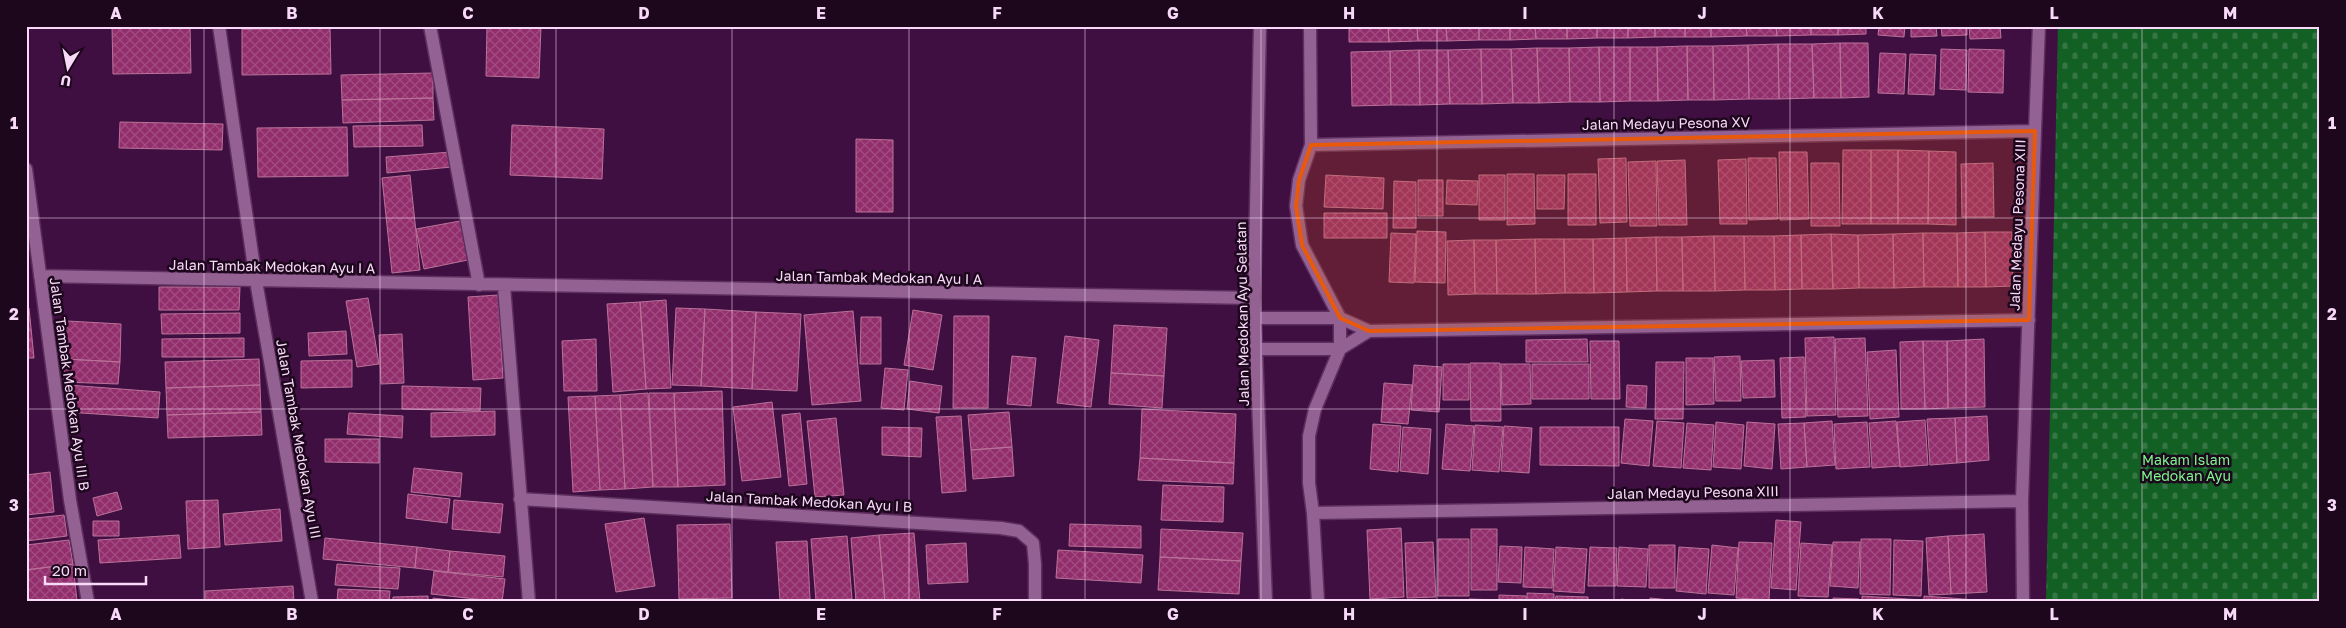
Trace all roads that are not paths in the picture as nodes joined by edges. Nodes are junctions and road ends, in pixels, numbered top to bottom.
1 (219, 26) edge
2 (430, 26) edge
3 (1260, 26) edge
4 (1310, 26) edge
5 (2039, 26) edge
6 (2035, 131) junction
7 (1311, 145) junction
8 (26, 169) edge
9 (40, 276) junction
10 (256, 281) junction
11 (479, 285) junction
12 (504, 286) junction
13 (1254, 298) junction
14 (1255, 318) junction
15 (1340, 318) junction
16 (2029, 320) junction
17 (1370, 331) junction
18 (1256, 349) junction
19 (1340, 349) junction
20 (520, 499) junction
21 (2022, 501) junction
22 (1314, 513) junction
23 (88, 602) edge
24 (312, 602) edge
25 (529, 602) edge
26 (1035, 602) edge
27 (1266, 602) edge
28 (1318, 602) edge
29 (2023, 602) edge

1 - 10 street, Jalan Tambak Medokan Ayu III
2 - 11 street
3 - 13 street, Jalan Medokan Ayu Selatan
4 - 7 street
5 - 6 street
6 - 7 street, Jalan Medayu Pesona XV
6 - 16 street, Jalan Medayu Pesona XIII
7 - 15 street
8 - 9 street, Jalan Tambak Medokan Ayu III B
9 - 10 street, Jalan Tambak Medokan Ayu I A
9 - 23 street, Jalan Tambak Medokan Ayu III B
10 - 11 street, Jalan Tambak Medokan Ayu I A
10 - 24 street, Jalan Tambak Medokan Ayu III
11 - 12 street, Jalan Tambak Medokan Ayu I A
12 - 13 street, Jalan Tambak Medokan Ayu I A
12 - 20 street
13 - 14 street, Jalan Medokan Ayu Selatan
14 - 15 street, Jalan Medayu Pesona XIII
14 - 18 street, Jalan Medokan Ayu Selatan
15 - 17 street, Jalan Medayu Pesona XIII
15 - 19 street
16 - 17 street, Jalan Medayu Pesona XIII
16 - 21 street, Jalan Medayu Pesona XIII
17 - 19 street
18 - 19 street
18 - 27 street, Jalan Medokan Ayu Selatan
19 - 22 street
20 - 25 street
20 - 26 street, Jalan Tambak Medokan Ayu I B
21 - 22 street, Jalan Medayu Pesona XIII
21 - 29 street
22 - 28 street

